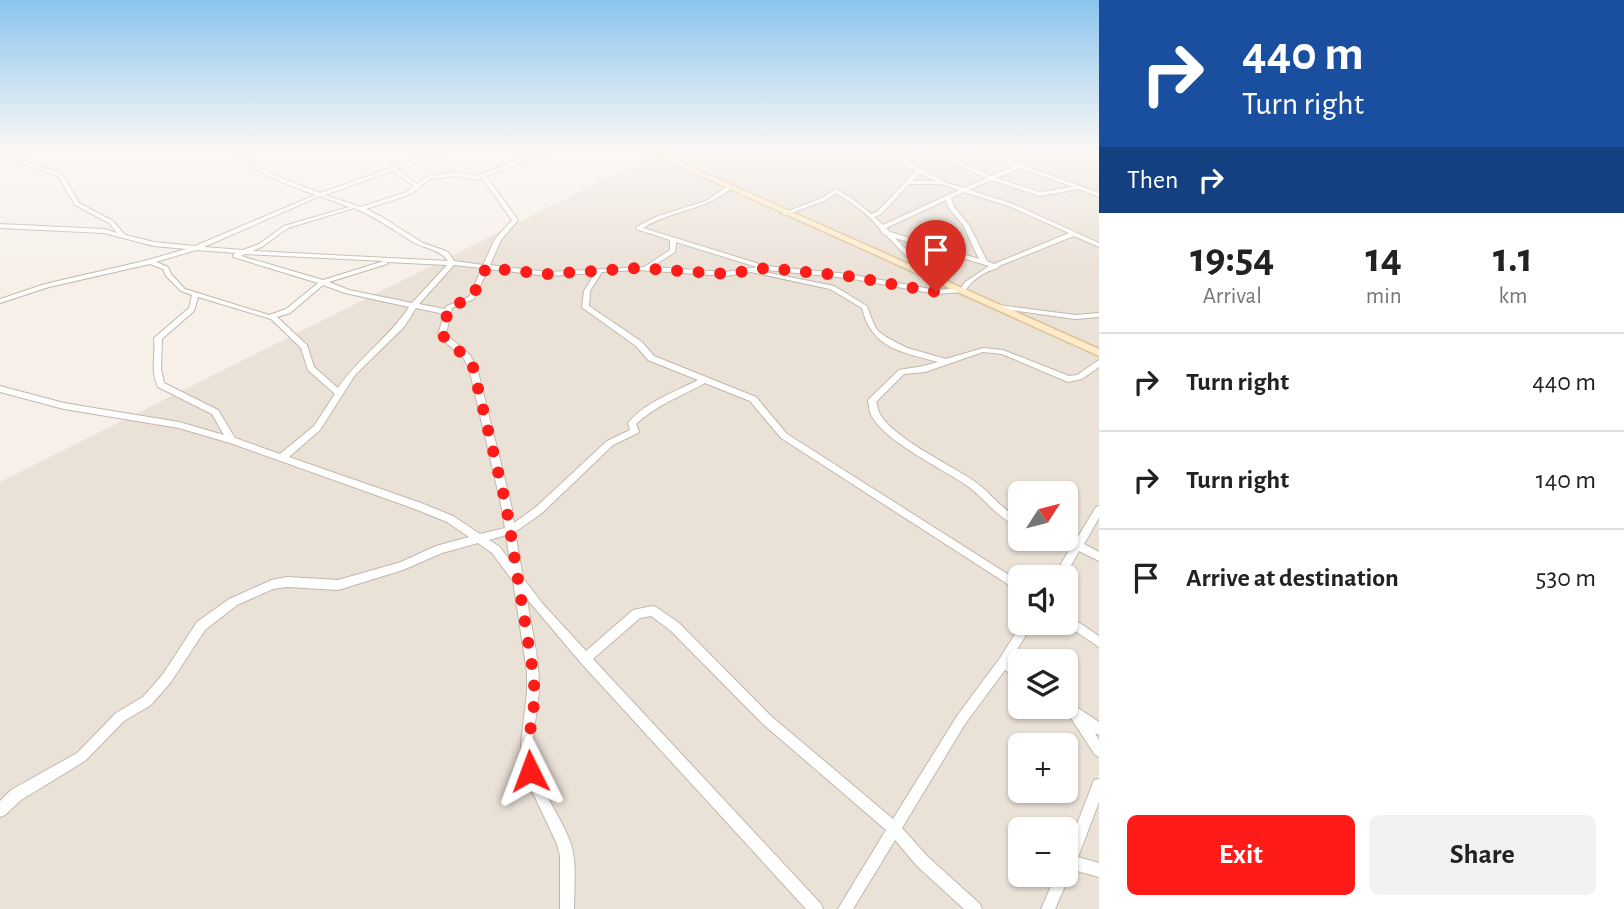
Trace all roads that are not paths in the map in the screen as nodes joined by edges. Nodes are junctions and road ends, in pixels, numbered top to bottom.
1 (70, 191) edge
2 (307, 191) edge
3 (330, 191) edge
4 (409, 191) edge
5 (496, 191) edge
6 (724, 191) edge
7 (735, 191) edge
8 (835, 191) edge
9 (837, 191) edge
10 (897, 191) edge
11 (962, 191) edge
12 (970, 191) edge
13 (1032, 191) edge
14 (1056, 191) edge
15 (1040, 194) junction
16 (316, 196) junction
17 (948, 197) junction
18 (357, 208) junction
19 (784, 214) junction
20 (1034, 214) junction
21 (871, 216) junction
22 (0, 226) edge
23 (883, 231) junction
24 (122, 234) junction
25 (1073, 234) junction
26 (673, 240) junction
27 (1099, 245) edge
28 (201, 246) junction
29 (241, 253) junction
30 (390, 261) junction
31 (151, 262) junction
32 (984, 262) junction
33 (452, 263) junction
34 (996, 267) junction
35 (486, 268) junction
36 (766, 268) junction
37 (645, 269) junction
38 (749, 271) junction
39 (918, 271) junction
40 (599, 272) junction
41 (323, 282) junction
42 (962, 290) junction
43 (195, 295) junction
44 (0, 300) edge
45 (414, 304) junction
46 (999, 307) junction
47 (447, 312) junction
48 (1099, 315) edge
49 (273, 317) junction
50 (1099, 353) edge
51 (943, 361) junction
52 (1099, 363) edge
53 (702, 381) junction
54 (0, 389) edge
55 (339, 393) junction
56 (232, 440) junction
57 (281, 458) junction
58 (1099, 510) edge
59 (1008, 517) edge
60 (511, 530) junction
61 (482, 538) junction
62 (1078, 544) joint
63 (1099, 557) edge
64 (517, 576) junction
65 (1008, 579) edge
66 (1078, 627) edge
67 (1021, 635) edge
68 (1099, 642) edge
69 (585, 659) junction
70 (1004, 662) junction
71 (1008, 665) edge
72 (1078, 715) edge
73 (1076, 719) edge
74 (1099, 729) edge
75 (1099, 751) edge
76 (1099, 785) edge
77 (0, 810) edge
78 (893, 828) junction
79 (1078, 838) edge
80 (1078, 869) edge
81 (1099, 870) edge
82 (1058, 887) edge
83 (567, 909) edge
84 (816, 909) edge
85 (845, 909) edge
86 (975, 909) edge
87 (1048, 909) edge

1 - 24 street
2 - 16 street
3 - 16 street
4 - 18 street
5 - 35 street
6 - 26 street
7 - 19 street
8 - 19 street
9 - 21 street
10 - 21 street
11 - 17 street
12 - 20 street
13 - 15 street
14 - 15 street
15 - 20 street
16 - 18 street
16 - 28 street
17 - 23 street
17 - 32 street
18 - 29 street
18 - 33 street
19 - 39 street
20 - 25 street
21 - 23 street
22 - 24 street
23 - 32 street
23 - 39 street
24 - 28 street
25 - 27 street
25 - 34 street
26 - 36 street
26 - 37 street
28 - 29 street
28 - 31 street
29 - 30 street
29 - 41 street
30 - 33 street
30 - 41 street
31 - 43 street
31 - 44 street
32 - 34 street
33 - 35 street
33 - 45 street
34 - 42 street
35 - 40 street
35 - 47 street
36 - 38 street
36 - 42 street
37 - 38 street
37 - 40 street
38 - 51 street
39 - 42 street
40 - 53 street
41 - 45 street
41 - 49 street
42 - 46 street
43 - 49 street
43 - 56 street
45 - 47 street
45 - 55 street
46 - 48 street
46 - 50 street
47 - 60 street
49 - 55 street
51 - 52 street
51 - 59 street
53 - 60 street
53 - 65 street
54 - 56 street
55 - 57 street
56 - 57 street
57 - 61 street
58 - 62 street
60 - 61 street
60 - 64 street
61 - 64 street
61 - 77 street
62 - 63 street
64 - 69 street
64 - 83 street
66 - 68 street
67 - 70 street
69 - 78 street
69 - 84 street
70 - 71 street
70 - 78 street
72 - 74 street
73 - 75 street
76 - 79 street
78 - 85 street
78 - 86 street
80 - 81 street
82 - 87 street

